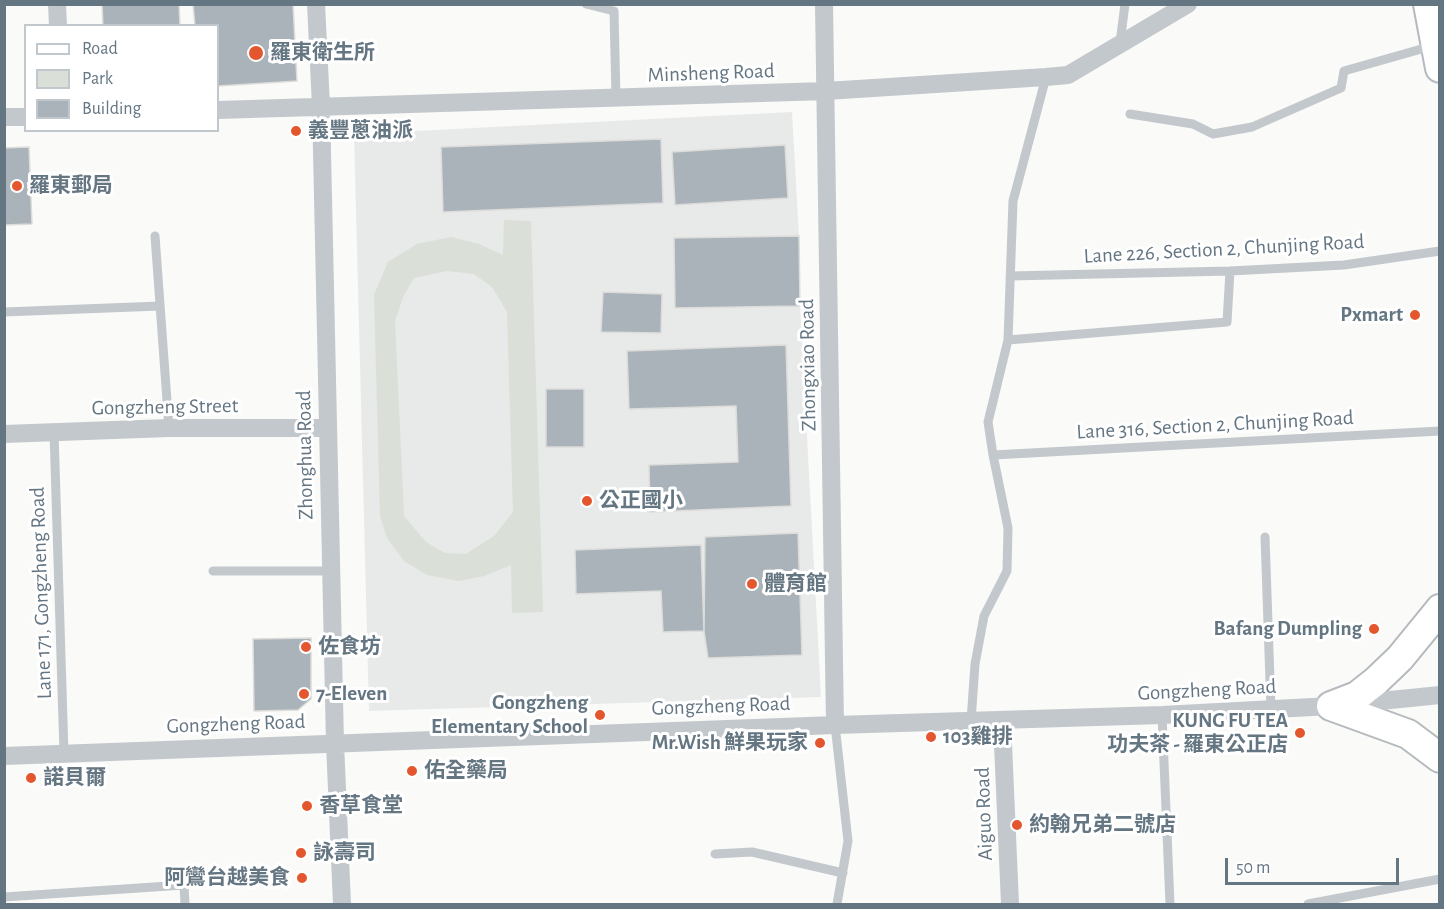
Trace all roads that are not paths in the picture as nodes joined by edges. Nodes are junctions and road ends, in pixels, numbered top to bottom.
1 (57, 4) edge
2 (316, 4) edge
3 (586, 4) edge
4 (824, 4) edge
5 (1125, 4) edge
6 (1188, 4) edge
7 (1428, 4) edge
8 (58, 24) edge
9 (1119, 45) junction
10 (1438, 56) edge
11 (1046, 78) junction
12 (826, 91) junction
13 (616, 99) junction
14 (321, 106) junction
15 (219, 110) edge
16 (1130, 114) dead end
17 (4, 117) edge
18 (24, 117) edge
19 (155, 236) dead end
20 (1440, 251) edge
21 (1230, 271) junction
22 (1010, 276) junction
23 (160, 306) junction
24 (4, 312) edge
25 (1008, 340) junction
26 (169, 428) junction
27 (327, 429) junction
28 (1440, 430) edge
29 (54, 432) junction
30 (4, 434) edge
31 (993, 455) junction
32 (1265, 537) dead end
33 (213, 571) dead end
34 (330, 571) junction
35 (1440, 609) edge
36 (1440, 695) edge
37 (1331, 706) junction
38 (1271, 710) junction
39 (1162, 716) junction
40 (1002, 721) junction
41 (971, 722) junction
42 (835, 725) junction
43 (335, 743) junction
44 (64, 753) junction
45 (4, 756) edge
46 (1440, 758) edge
47 (715, 854) dead end
48 (843, 873) junction
49 (1440, 879) edge
50 (4, 897) edge
51 (1324, 902) edge
52 (185, 904) edge
53 (342, 904) edge
54 (837, 904) edge
55 (1010, 904) edge
56 (1170, 904) edge
57 (1308, 904) edge

1 - 8 street
2 - 14 street, Zhonghua Road
3 - 13 lane
4 - 12 street, Zhongxiao Road
5 - 9 lane
6 - 9 street, Minsheng Road
7 - 10 main road
9 - 11 street, Minsheng Road
10 - 16 lane
11 - 12 street, Minsheng Road
11 - 22 lane
12 - 13 street, Minsheng Road
12 - 42 street, Zhongxiao Road
13 - 14 street, Minsheng Road
14 - 15 street, Minsheng Road
14 - 27 street, Zhonghua Road
17 - 18 street
19 - 23 lane
20 - 21 lane, Lane 226, Section 2, Chunjing Road
21 - 22 lane, Lane 226, Section 2, Chunjing Road
21 - 25 lane
22 - 25 lane
23 - 24 lane
23 - 26 lane
25 - 31 lane
26 - 27 street, Gongzheng Street
26 - 29 street, Gongzheng Street
27 - 34 street, Zhonghua Road
28 - 31 lane, Lane 316, Section 2, Chunjing Road
29 - 30 street, Gongzheng Street
29 - 44 lane, Lane 171, Gongzheng Road
31 - 41 lane
32 - 38 lane
33 - 34 lane
34 - 43 street, Zhonghua Road
35 - 37 main road
36 - 37 street, Gongzheng Road
37 - 38 street, Gongzheng Road
37 - 46 main road
38 - 39 street, Gongzheng Road
39 - 40 street, Gongzheng Road
39 - 56 lane
40 - 41 street, Gongzheng Road
40 - 55 street, Aiguo Road
41 - 42 street, Gongzheng Road
42 - 43 street, Gongzheng Road
42 - 48 lane
43 - 44 street, Gongzheng Road
43 - 53 street, Zhonghua Road
44 - 45 street, Gongzheng Road
47 - 48 lane
48 - 54 lane
49 - 51 lane
50 - 52 lane
51 - 57 lane

